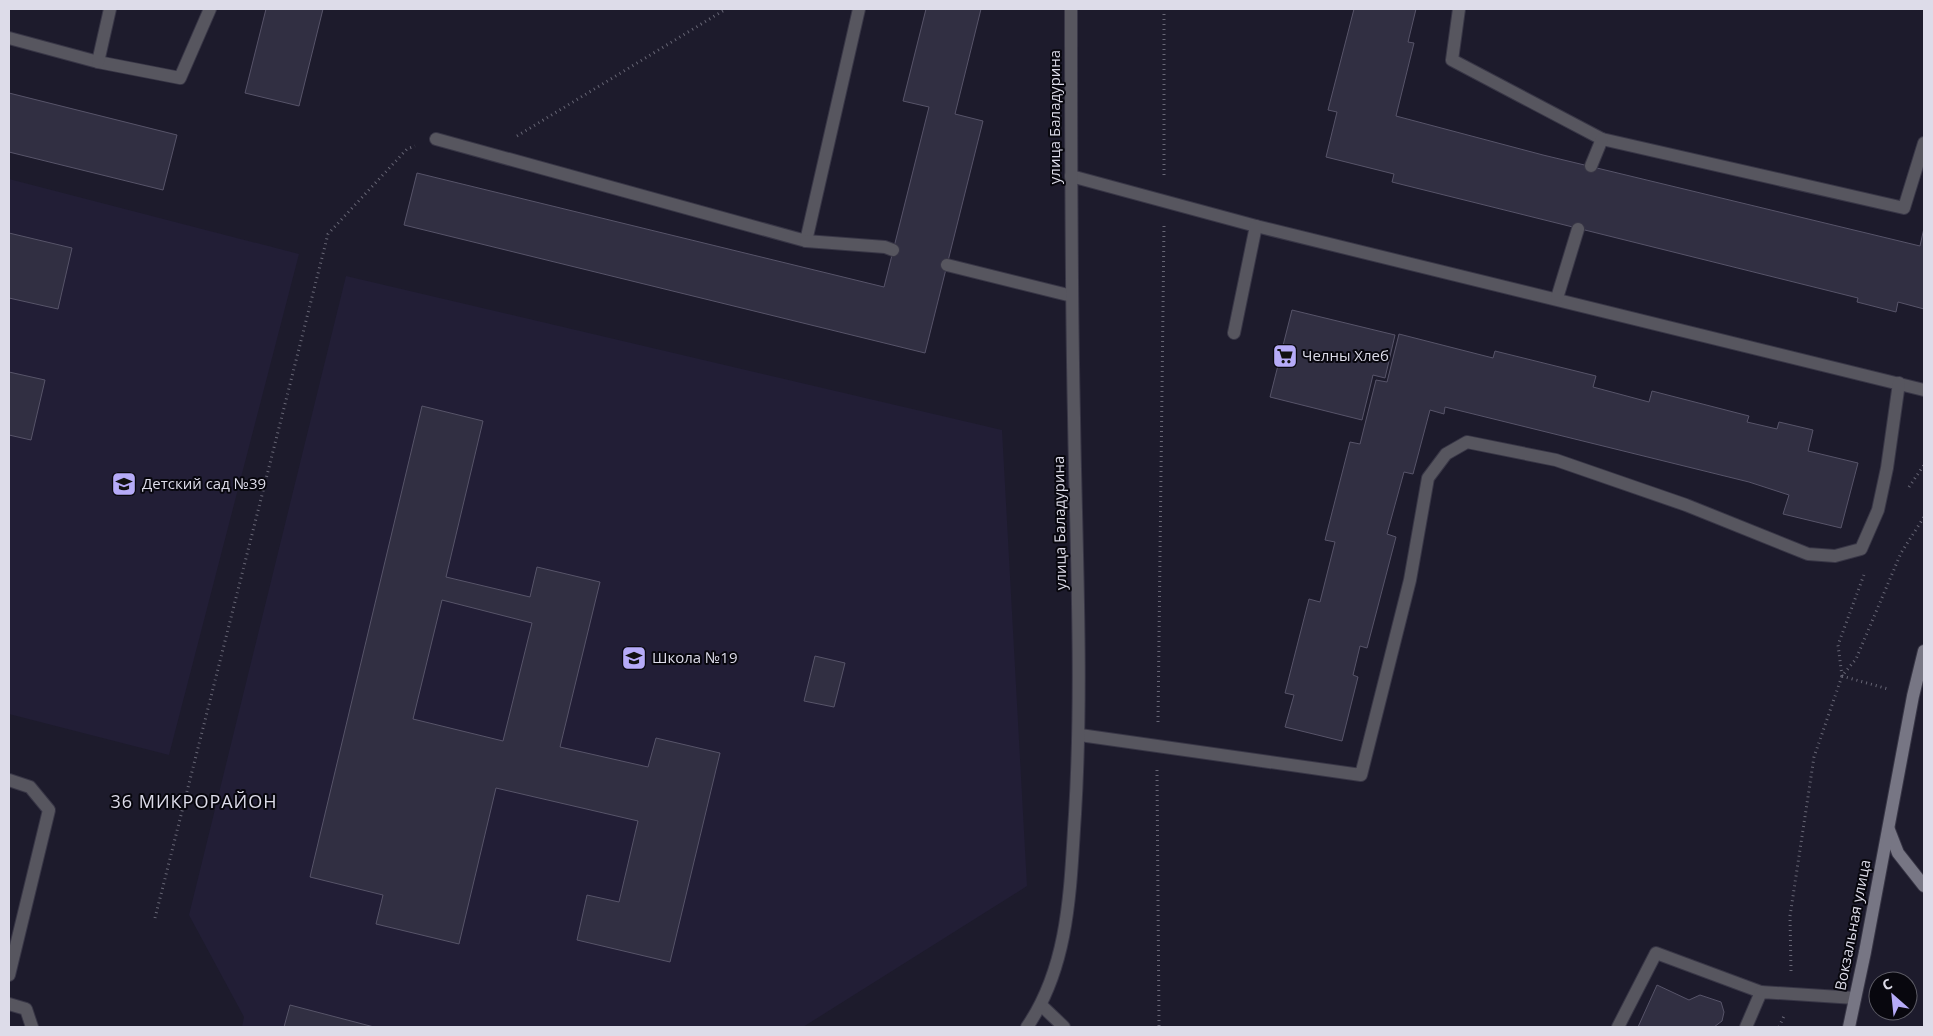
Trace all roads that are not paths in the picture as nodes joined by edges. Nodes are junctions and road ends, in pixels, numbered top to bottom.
1 (110, 9) edge
2 (210, 9) edge
3 (859, 9) edge
4 (1072, 9) edge
5 (1460, 9) edge
6 (9, 38) edge
7 (98, 62) junction
8 (436, 139) road end
9 (1602, 140) junction
10 (1924, 143) edge
11 (1591, 166) dead end
12 (1071, 176) junction
13 (1256, 226) junction
14 (1578, 229) dead end
15 (806, 241) junction
16 (893, 250) dead end
17 (947, 264) dead end
18 (1072, 296) junction
19 (1557, 298) junction
20 (1234, 333) dead end
21 (1899, 383) junction
22 (1924, 390) edge
23 (1924, 651) edge
24 (1080, 735) junction
25 (9, 780) edge
26 (1889, 830) junction
27 (1924, 886) edge
28 (9, 975) edge
29 (1761, 992) junction
30 (1855, 998) junction
31 (9, 1004) edge
32 (1042, 1006) junction
33 (32, 1027) edge
34 (1028, 1027) edge
35 (1064, 1027) edge
36 (1618, 1027) edge
37 (1746, 1027) edge
38 (1849, 1027) edge

1 - 7 street
2 - 7 street
3 - 15 street
4 - 12 street, улица Баладурина
5 - 9 street
6 - 7 street
8 - 15 street
9 - 10 street
9 - 11 street
12 - 13 street
12 - 18 street, улица Баладурина
13 - 19 street
13 - 20 street
14 - 19 street
15 - 16 street
17 - 18 street
18 - 24 street, улица Баладурина
19 - 21 street
21 - 22 street
21 - 24 street
23 - 26 main road, Вокзальная улица
24 - 32 street, улица Баладурина
25 - 28 street
26 - 27 main road
26 - 30 main road, Вокзальная улица
29 - 30 street
29 - 36 street
29 - 37 street
30 - 38 main road, Вокзальная улица
31 - 33 street
32 - 34 street, улица Баладурина
32 - 35 street

